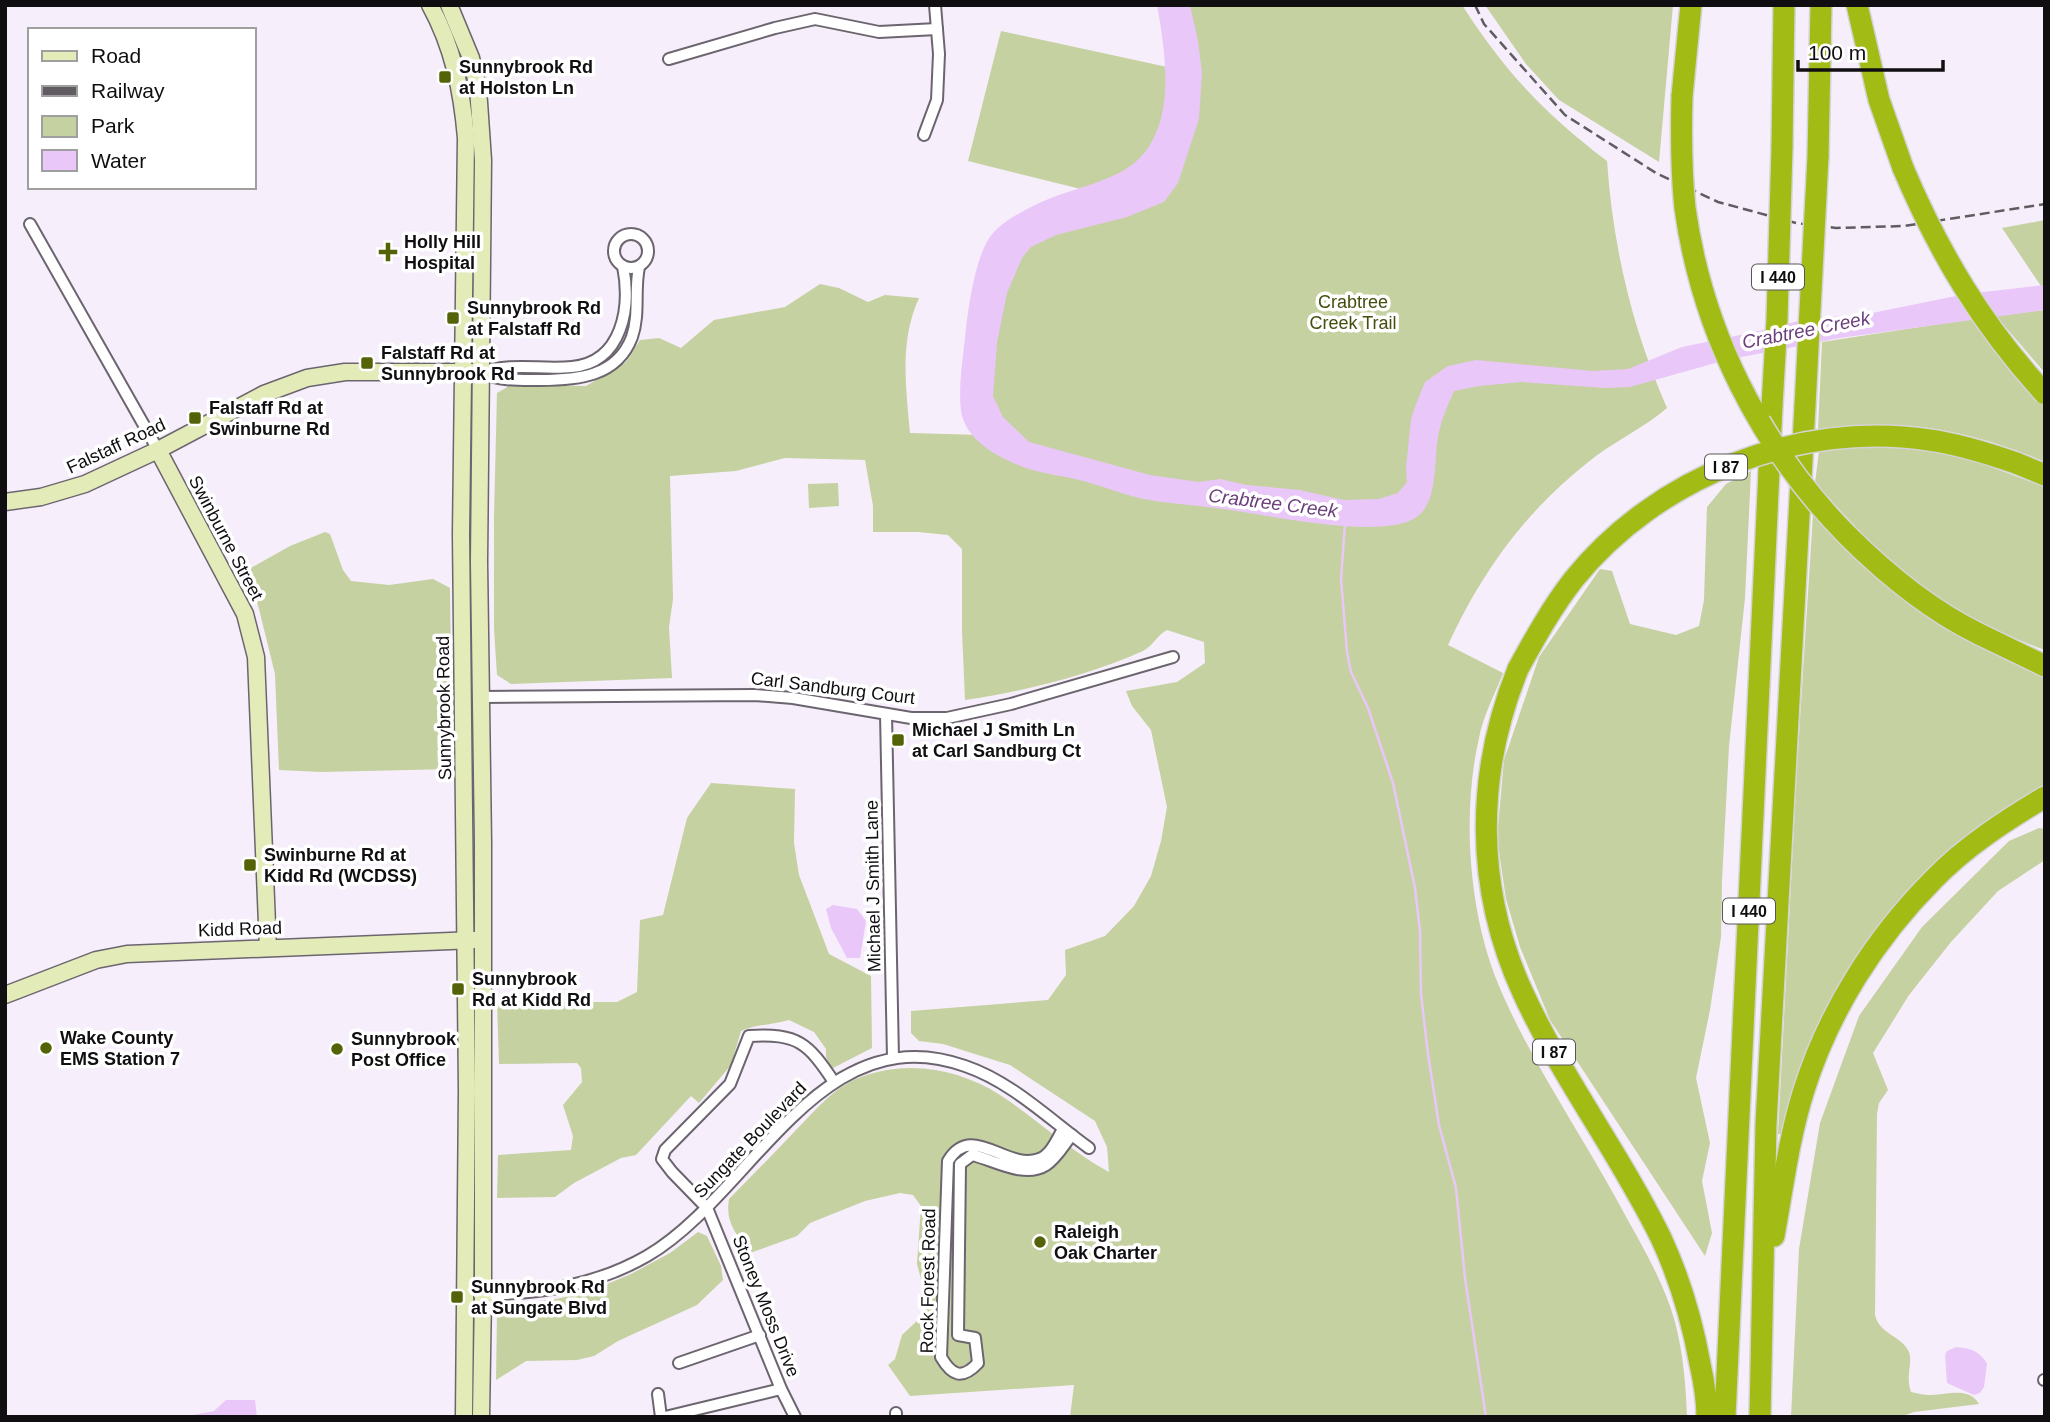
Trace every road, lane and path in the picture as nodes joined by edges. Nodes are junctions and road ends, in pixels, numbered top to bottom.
1 (430, 5) edge
2 (449, 5) edge
3 (935, 5) edge
4 (1690, 5) edge
5 (1784, 5) edge
6 (1821, 5) edge
7 (1857, 5) edge
8 (937, 29) junction
9 (668, 59) dead end
10 (924, 135) dead end
11 (30, 224) dead end
12 (623, 266) junction
13 (639, 267) junction
14 (463, 372) junction
15 (481, 373) junction
16 (2045, 394) edge
17 (158, 450) junction
18 (2045, 475) edge
19 (5, 502) edge
20 (462, 613) junction
21 (1173, 657) dead end
22 (2045, 666) edge
23 (481, 697) junction
24 (886, 714) junction
25 (2045, 797) edge
26 (465, 940) junction
27 (483, 940) junction
28 (268, 948) junction
29 (5, 995) edge
30 (893, 1058) junction
31 (834, 1082) junction
32 (1067, 1132) junction
33 (1088, 1147) dead end
34 (707, 1208) junction
35 (1764, 1293) junction
36 (483, 1295) junction
37 (465, 1296) junction
38 (760, 1335) junction
39 (680, 1363) dead end
40 (781, 1389) junction
41 (658, 1394) dead end
42 (464, 1417) edge
43 (481, 1417) edge
44 (663, 1417) edge
45 (795, 1417) edge
46 (1707, 1417) edge
47 (1725, 1417) edge
48 (1760, 1417) edge

1 - 14 main road, Sunnybrook Road
2 - 15 main road, Sunnybrook Road
3 - 8 street
4 - 22 highway, bridge
5 - 47 highway, I 440, bridge
6 - 35 highway, I 440, bridge
7 - 16 highway, bridge
8 - 9 street
8 - 10 street
11 - 17 street, Swinburne Street
12 - 13 street
12 - 13 street, Falstaff Road
12 - 15 street, Falstaff Road
13 - 15 street, Falstaff Road
14 - 15 main road, Falstaff Road
14 - 17 main road, Falstaff Road
14 - 20 main road, Sunnybrook Road
15 - 23 main road, Sunnybrook Road
17 - 19 main road, Falstaff Road
17 - 28 main road, Swinburne Street
18 - 46 highway, I 87, bridge
20 - 23 main road
20 - 26 main road, Sunnybrook Road
21 - 24 street, Carl Sandburg Court
23 - 24 street, Carl Sandburg Court
23 - 27 main road, Sunnybrook Road
24 - 30 street, Michael J Smith Lane
25 - 35 highway
26 - 27 main road, Kidd Road
26 - 28 main road, Kidd Road
26 - 37 main road, Sunnybrook Road
27 - 36 main road, Sunnybrook Road
28 - 29 main road, Kidd Road
30 - 31 street, Sungate Boulevard
30 - 32 street, Sungate Boulevard
31 - 34 street, Sungate Boulevard
31 - 34 street
32 - 32 street, Rock Forest Road
32 - 33 street, Sungate Boulevard
34 - 36 street, Sungate Boulevard
34 - 38 street, Stoney Moss Drive
35 - 48 highway
36 - 37 street, Sungate Boulevard
36 - 43 main road, Sunnybrook Road
37 - 42 main road, Sunnybrook Road
38 - 39 street
38 - 40 street, Stoney Moss Drive
40 - 44 street
40 - 45 street, Stoney Moss Drive
41 - 44 street

